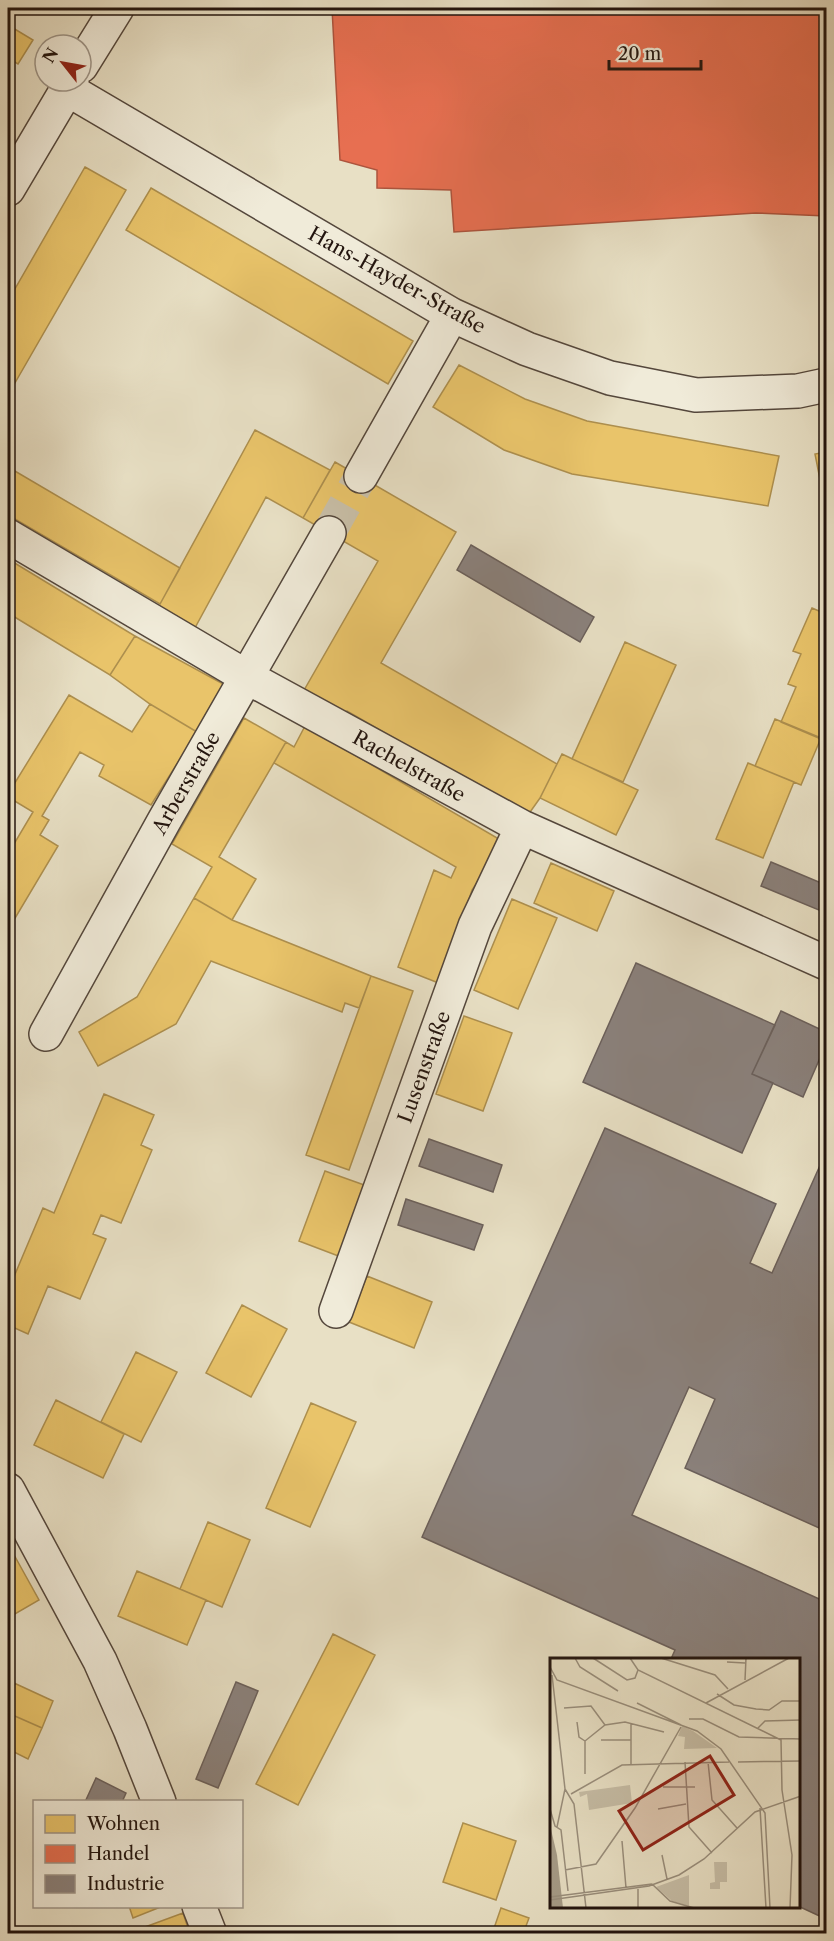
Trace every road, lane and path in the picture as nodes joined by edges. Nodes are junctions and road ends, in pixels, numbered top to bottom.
1 (117, 8) edge
2 (93, 47) edge
3 (93, 91) edge
4 (65, 93) edge
5 (8, 189) edge
6 (452, 315) junction
7 (826, 385) edge
8 (361, 476) tunnel mouth
9 (329, 533) tunnel mouth
10 (8, 536) edge
11 (247, 678) junction
12 (522, 827) junction
13 (826, 963) edge
14 (46, 1034) dead end
15 (336, 1311) dead end
16 (8, 1490) edge
17 (158, 1800) edge
18 (200, 1908) edge
19 (210, 1934) edge

1 - 2 street
3 - 6 street, Hans-Hayder-Straße
4 - 5 street
6 - 7 street, Hans-Hayder-Straße
6 - 8 street
9 - 11 street, Arberstraße
10 - 11 street, Rachelstraße
11 - 12 street, Rachelstraße
11 - 14 street, Arberstraße
12 - 13 street, Rachelstraße
12 - 15 street, Lusenstraße
16 - 17 street
18 - 19 street

